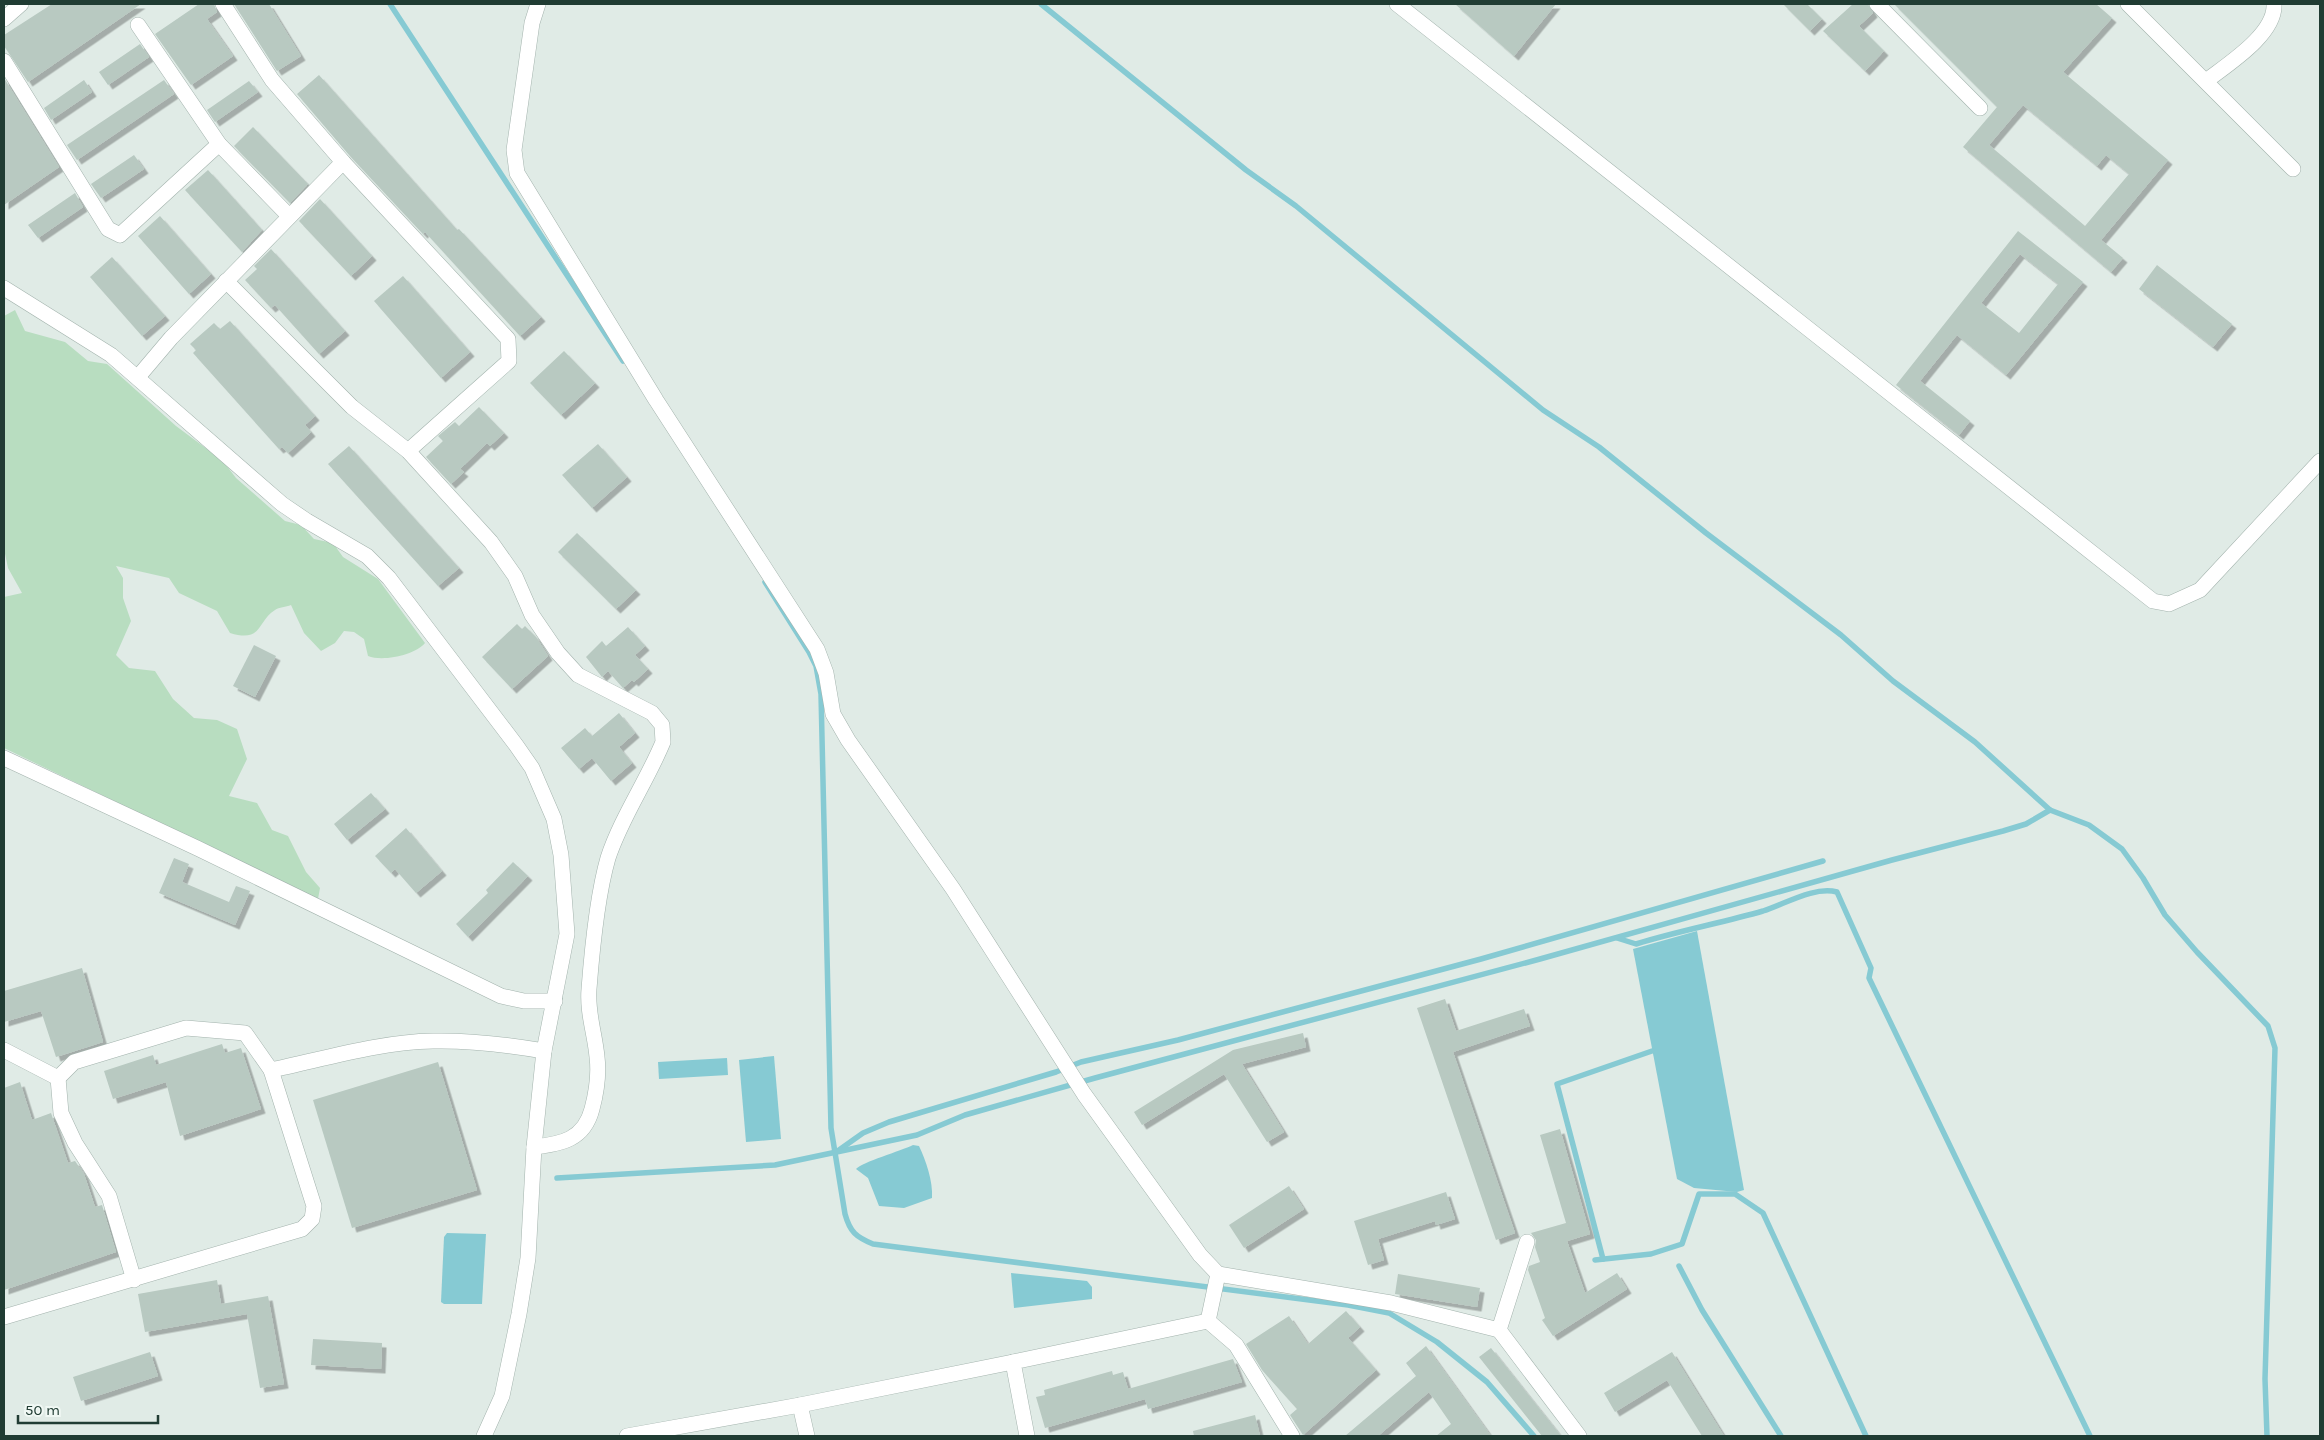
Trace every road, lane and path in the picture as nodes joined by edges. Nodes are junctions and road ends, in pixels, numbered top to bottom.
1 (22, 4) edge
2 (223, 4) edge
3 (538, 4) edge
4 (1397, 4) edge
5 (1877, 4) edge
6 (2128, 4) edge
7 (2274, 4) edge
8 (4, 19) edge
9 (138, 25) dead end
10 (4, 60) edge
11 (2206, 81) junction
12 (1980, 108) dead end
13 (219, 144) junction
14 (343, 162) junction
15 (2293, 169) dead end
16 (290, 216) junction
17 (226, 281) junction
18 (4, 288) edge
19 (138, 377) junction
20 (408, 451) junction
21 (2320, 461) edge
22 (4, 758) edge
23 (555, 1001) junction
24 (4, 1050) edge
25 (544, 1051) junction
26 (271, 1070) junction
27 (58, 1078) junction
28 (534, 1147) junction
29 (1526, 1242) dead end
30 (1217, 1278) junction
31 (134, 1280) junction
32 (4, 1317) edge
33 (1208, 1320) junction
34 (1499, 1330) junction
35 (1013, 1362) junction
36 (800, 1405) junction
37 (484, 1436) edge
38 (627, 1436) edge
39 (807, 1436) edge
40 (1027, 1436) edge
41 (1292, 1436) edge
42 (1579, 1436) edge

1 - 8 street
2 - 14 street
3 - 30 street
4 - 21 street
5 - 12 street
6 - 11 street
7 - 11 street
9 - 13 street
10 - 13 street
11 - 15 street
13 - 16 street
14 - 16 street
14 - 20 street
16 - 17 street
17 - 19 street
17 - 20 street
18 - 19 street
19 - 23 street
20 - 28 street
22 - 23 street
23 - 25 street
24 - 27 street
25 - 26 street
25 - 28 street
26 - 27 street
26 - 31 street
27 - 31 street
28 - 37 street
29 - 34 street
30 - 33 street
30 - 34 street
31 - 32 street
33 - 35 street
33 - 41 street
34 - 42 street
35 - 36 street
35 - 40 street
36 - 38 street
36 - 39 street

